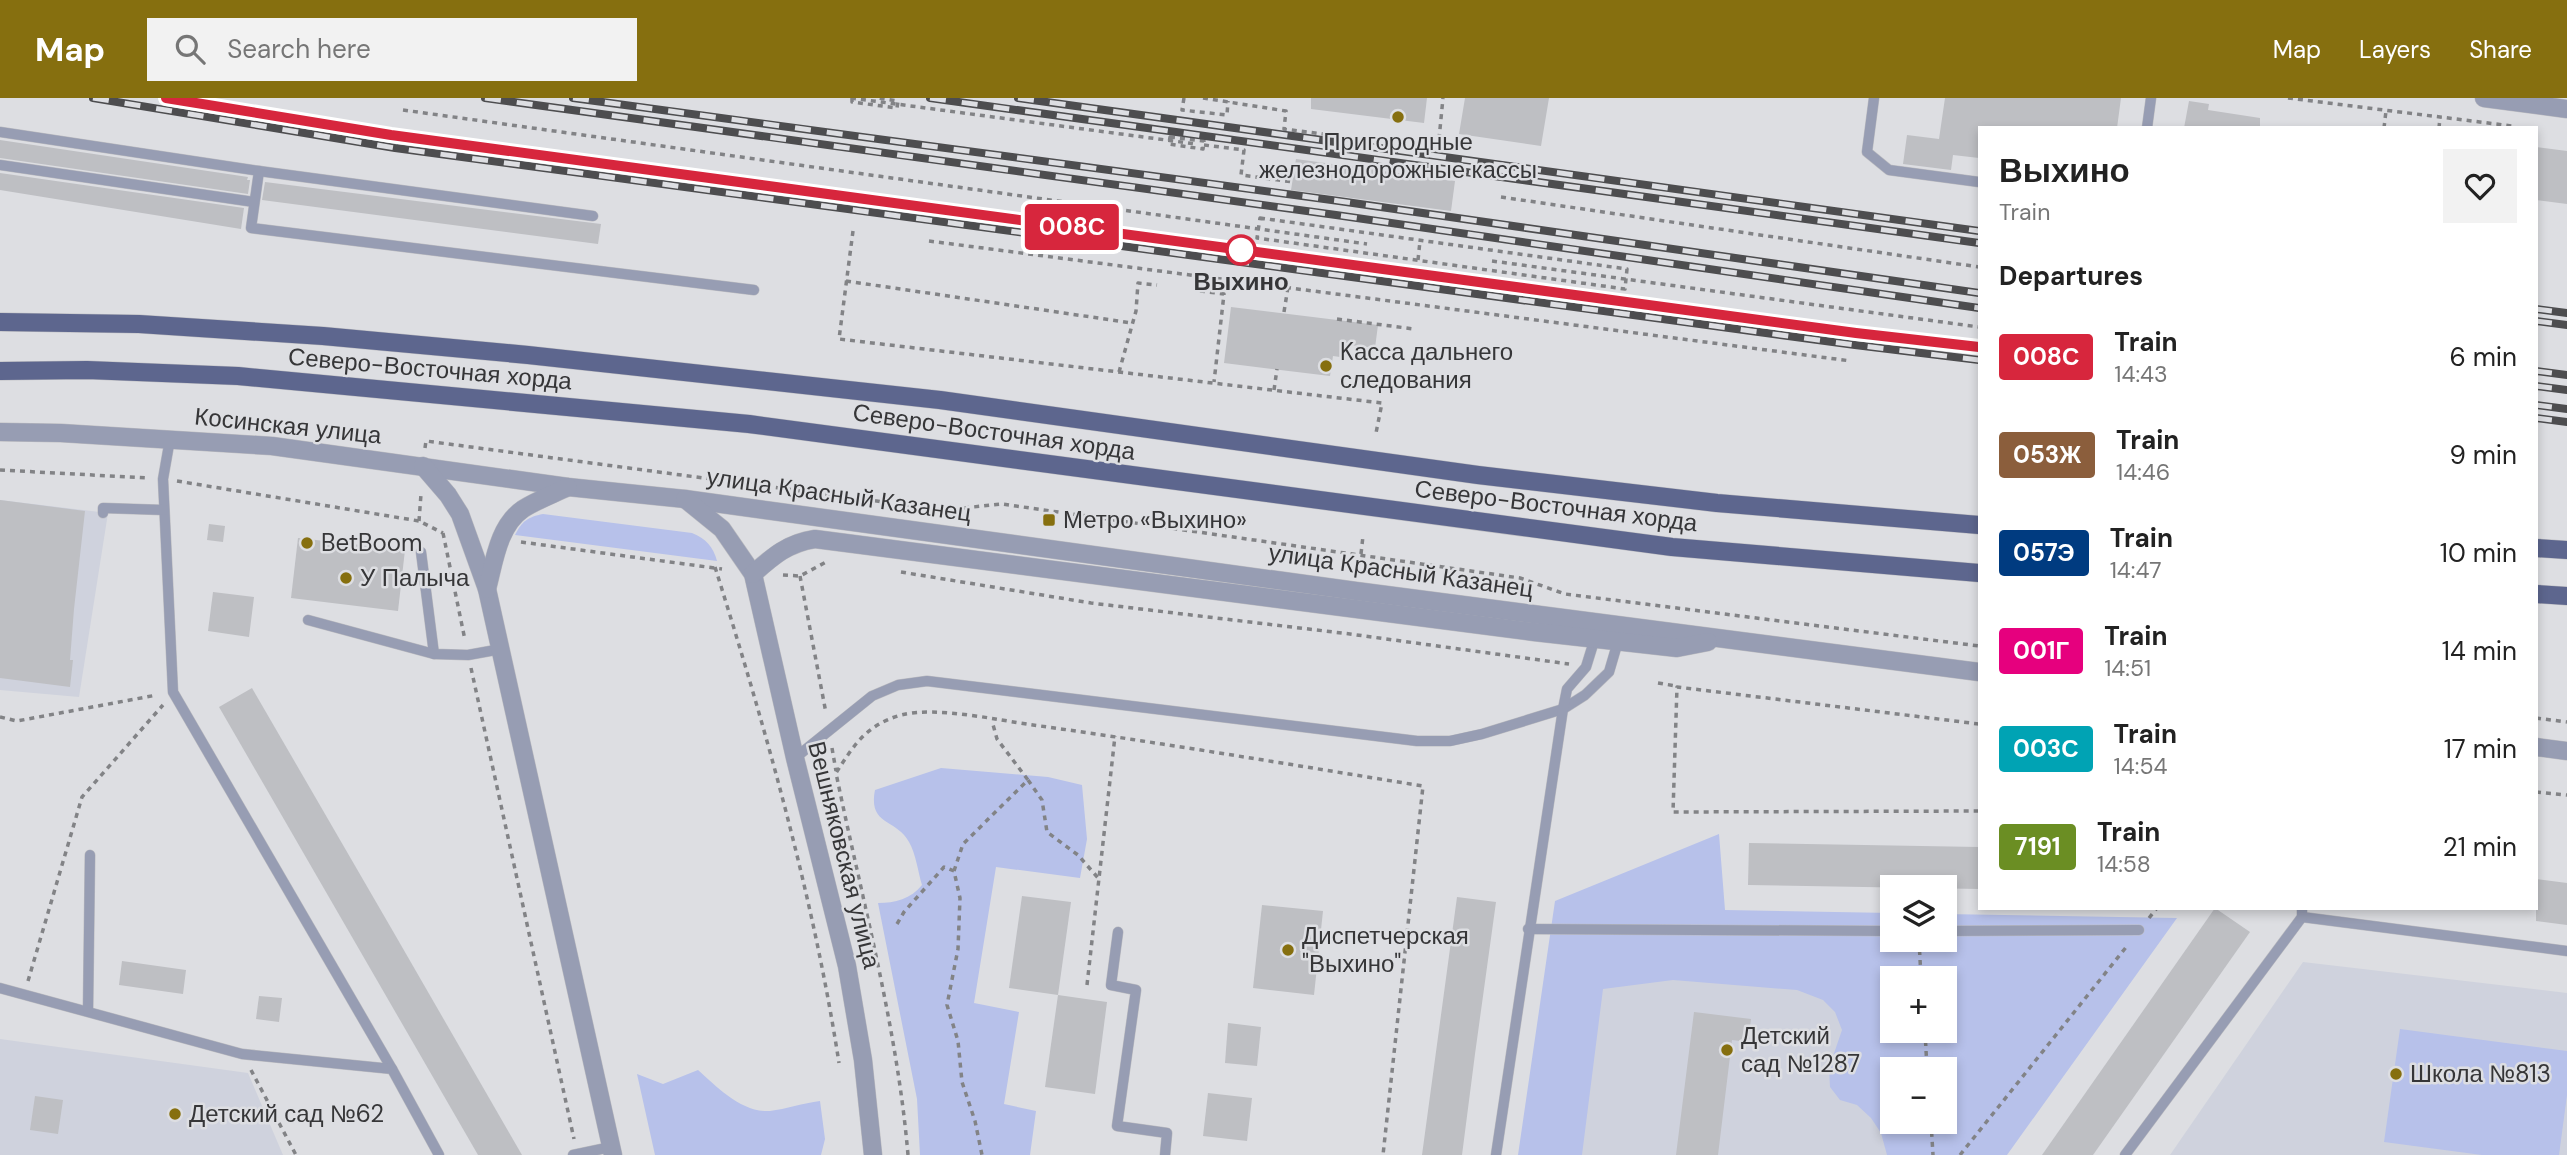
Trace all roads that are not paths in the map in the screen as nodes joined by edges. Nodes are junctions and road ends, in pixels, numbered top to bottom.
1 (1874, 98) edge
2 (2151, 98) edge
3 (2484, 98) edge
4 (2504, 99) edge
5 (2567, 109) edge
6 (2147, 126) edge
7 (0, 132) edge
8 (0, 165) edge
9 (259, 172) junction
10 (1978, 182) edge
11 (254, 202) junction
12 (593, 216) dead end
13 (754, 290) dead end
14 (0, 322) edge
15 (0, 371) edge
16 (0, 432) edge
17 (170, 439) junction
18 (423, 467) junction
19 (568, 487) junction
20 (685, 499) junction
21 (164, 510) junction
22 (103, 513) dead end
23 (1978, 525) edge
24 (2538, 548) edge
25 (2567, 550) edge
26 (421, 552) dead end
27 (1978, 573) edge
28 (753, 574) junction
29 (487, 589) junction
30 (2538, 594) edge
31 (2567, 596) edge
32 (308, 620) dead end
33 (1620, 633) junction
34 (1594, 639) junction
35 (500, 649) junction
36 (434, 654) junction
37 (1978, 671) edge
38 (1563, 709) junction
39 (2538, 747) edge
40 (2567, 751) edge
41 (795, 758) junction
42 (90, 855) dead end
43 (2302, 913) edge
44 (1528, 929) junction
45 (2139, 930) road end
46 (1880, 931) edge
47 (1957, 931) edge
48 (1118, 932) dead end
49 (2567, 951) edge
50 (0, 988) edge
51 (88, 1011) junction
52 (392, 1069) junction
53 (612, 1152) edge
54 (575, 1154) edge
55 (872, 1154) edge
56 (439, 1155) edge
57 (1164, 1155) edge
58 (1496, 1155) edge
59 (2125, 1155) edge

1 - 10 lane
2 - 6 lane
3 - 4 street
4 - 5 street
7 - 9 lane
8 - 11 lane
9 - 11 lane
9 - 12 lane
11 - 13 lane
14 - 23 main road, Северо-Восточная хорда
15 - 27 main road, Северо-Восточная хорда
16 - 17 street, Косинская улица
17 - 18 street, Косинская улица
17 - 21 lane
18 - 19 street, Косинская улица
18 - 29 street
19 - 20 street, улица Красный Казанец
19 - 29 street
20 - 28 street, Вешняковская улица
20 - 33 street, улица Красный Казанец
21 - 22 lane
21 - 52 lane
24 - 25 main road
26 - 36 lane
28 - 34 street, улица Красный Казанец
28 - 41 street, Вешняковская улица
29 - 35 street
30 - 31 main road
32 - 36 lane
33 - 34 street, улица Красный Казанец
33 - 37 street, улица Красный Казанец
33 - 38 lane
34 - 38 lane
35 - 36 lane
35 - 53 street
38 - 41 lane
38 - 44 lane
39 - 40 street
41 - 55 street, Вешняковская улица
42 - 51 lane
43 - 49 lane
43 - 59 lane
44 - 46 lane
44 - 58 lane
45 - 47 lane
48 - 57 lane
50 - 51 lane
51 - 52 lane
52 - 56 lane
53 - 54 lane

